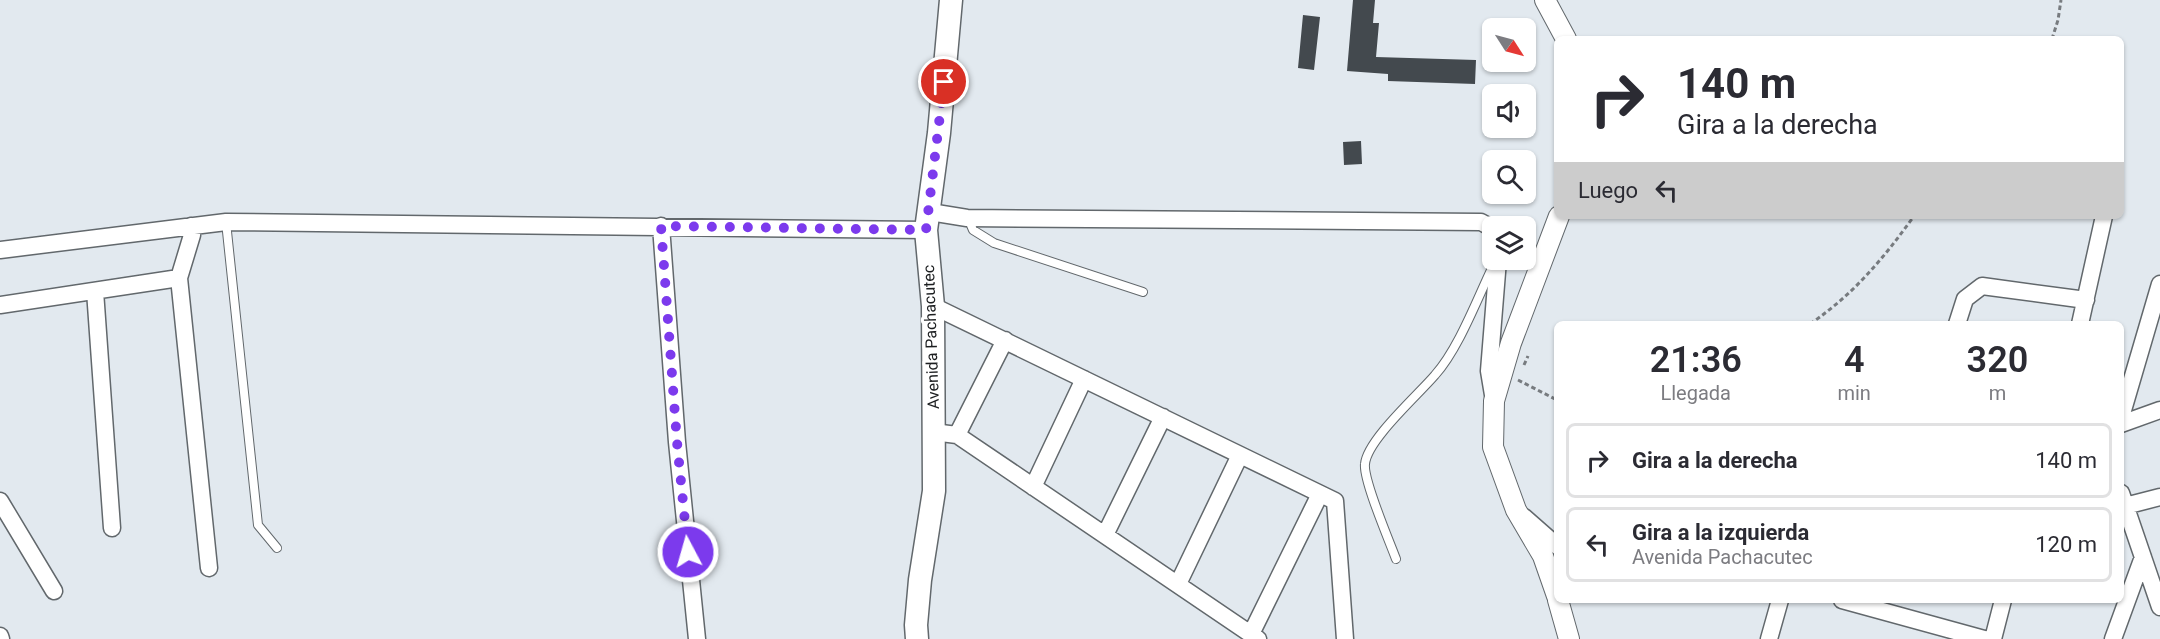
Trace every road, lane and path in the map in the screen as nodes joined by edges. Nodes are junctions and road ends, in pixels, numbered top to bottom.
1 (951, 0) edge
2 (1545, 0) edge
3 (2061, 0) edge
4 (1564, 36) edge
5 (2053, 36) edge
6 (968, 218) junction
7 (1558, 219) edge
8 (1912, 219) edge
9 (2103, 219) edge
10 (928, 221) junction
11 (226, 222) junction
12 (1482, 223) edge
13 (191, 226) junction
14 (661, 226) junction
15 (0, 250) edge
16 (1492, 270) edge
17 (1496, 270) edge
18 (179, 278) junction
19 (2160, 284) edge
20 (95, 291) junction
21 (1143, 292) dead end
22 (2086, 300) junction
23 (0, 305) edge
24 (933, 306) junction
25 (2155, 315) edge
26 (1814, 321) edge
27 (1958, 321) edge
28 (2081, 321) edge
29 (1005, 340) junction
30 (1528, 356) dead end
31 (1084, 379) junction
32 (1554, 398) edge
33 (1494, 401) junction
34 (2124, 408) edge
35 (2160, 410) edge
36 (1163, 417) junction
37 (2124, 423) edge
38 (933, 432) junction
39 (957, 435) junction
40 (1240, 455) junction
41 (1033, 487) junction
42 (1320, 494) junction
43 (2160, 497) edge
44 (2124, 500) edge
45 (0, 501) edge
46 (2124, 503) edge
47 (1516, 510) junction
48 (112, 528) dead end
49 (1105, 535) junction
50 (1554, 543) edge
51 (277, 548) dead end
52 (2143, 557) junction
53 (1396, 559) dead end
54 (208, 567) dead end
55 (1178, 584) junction
56 (1554, 587) edge
57 (54, 591) dead end
58 (1559, 603) edge
59 (1779, 603) edge
60 (1853, 603) edge
61 (2002, 603) edge
62 (2160, 608) edge
63 (1254, 637) edge
64 (697, 639) edge
65 (917, 639) edge
66 (1345, 639) edge
67 (1569, 639) edge
68 (1769, 639) edge
69 (1984, 639) edge
70 (1993, 639) edge
71 (2113, 639) edge

1 - 10 main road, Avenida Pachacutec
2 - 4 street
3 - 5 path
6 - 10 street
6 - 12 street
6 - 21 lane
7 - 33 street
8 - 26 path
9 - 22 street
10 - 14 street
10 - 24 main road, Avenida Pachacutec
11 - 13 street
11 - 14 street
11 - 51 lane
13 - 15 street
13 - 18 street
14 - 64 street
16 - 53 lane
17 - 33 street
18 - 20 street
18 - 54 street
19 - 25 street
20 - 23 street
20 - 48 street
22 - 27 street
22 - 28 street
24 - 29 street
24 - 38 main road, Avenida Pachacutec
25 - 34 street
29 - 31 street
29 - 39 street
30 - 32 path
31 - 36 street
31 - 41 street
33 - 47 street
35 - 37 street
36 - 40 street
36 - 49 street
38 - 39 street
38 - 65 main road, Avenida Pachacutec
39 - 41 street
40 - 42 street
40 - 55 street
41 - 49 street
42 - 63 street
42 - 66 street
43 - 44 street
45 - 57 street
46 - 52 street
47 - 50 street
47 - 56 street
49 - 55 street
52 - 62 street
52 - 71 street
55 - 63 street
58 - 67 street
59 - 68 street
60 - 69 street
61 - 70 street

